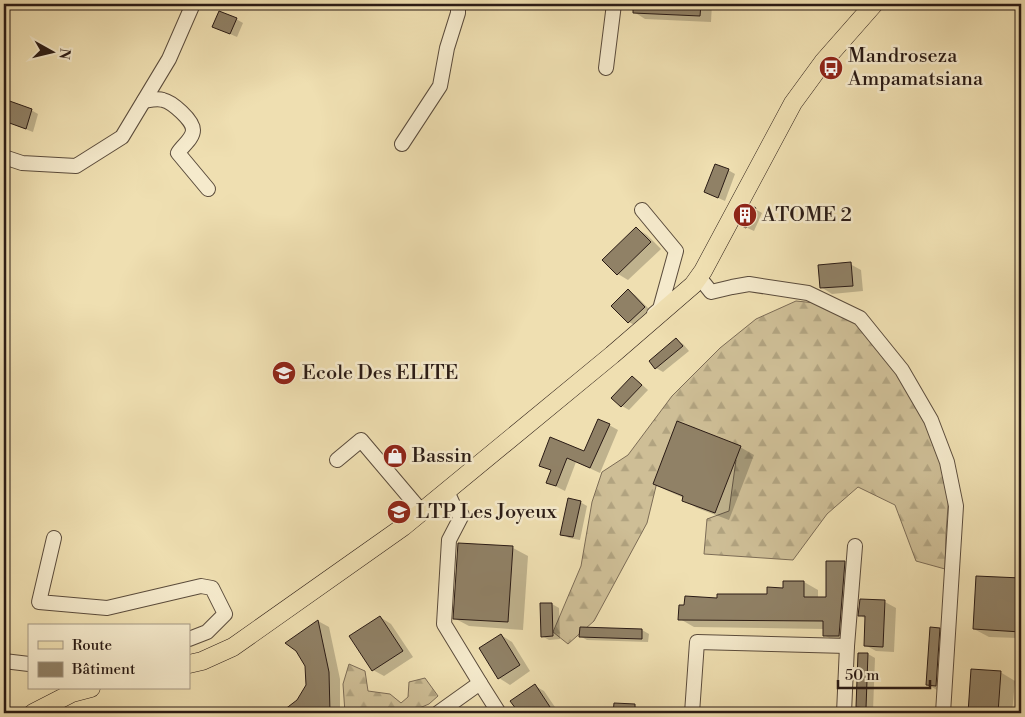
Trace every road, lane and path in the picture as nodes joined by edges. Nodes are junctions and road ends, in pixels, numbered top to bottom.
1 (193, 4) edge
2 (458, 4) edge
3 (614, 4) edge
4 (874, 4) edge
5 (606, 68) dead end
6 (144, 101) junction
7 (402, 144) dead end
8 (4, 157) edge
9 (208, 189) dead end
10 (642, 210) dead end
11 (700, 277) junction
12 (612, 355) junction
13 (337, 460) dead end
14 (447, 491) junction
15 (422, 512) junction
16 (54, 538) dead end
17 (855, 546) dead end
18 (190, 639) edge
19 (847, 646) junction
20 (4, 661) edge
21 (28, 664) edge
22 (190, 664) edge
23 (480, 683) junction
24 (83, 690) edge
25 (33, 713) edge
26 (438, 713) edge
27 (499, 713) edge
28 (692, 713) edge
29 (844, 713) edge
30 (943, 713) edge

1 - 6 street
2 - 7 street
3 - 5 street
4 - 11 main road
6 - 8 street
6 - 9 street
10 - 12 street
11 - 12 main road
11 - 30 street
12 - 14 main road
13 - 15 street
14 - 15 main road
14 - 23 street
15 - 22 main road
16 - 18 street
17 - 19 street
19 - 28 street
19 - 29 street
20 - 21 street
23 - 26 street
23 - 27 street
24 - 25 main road

